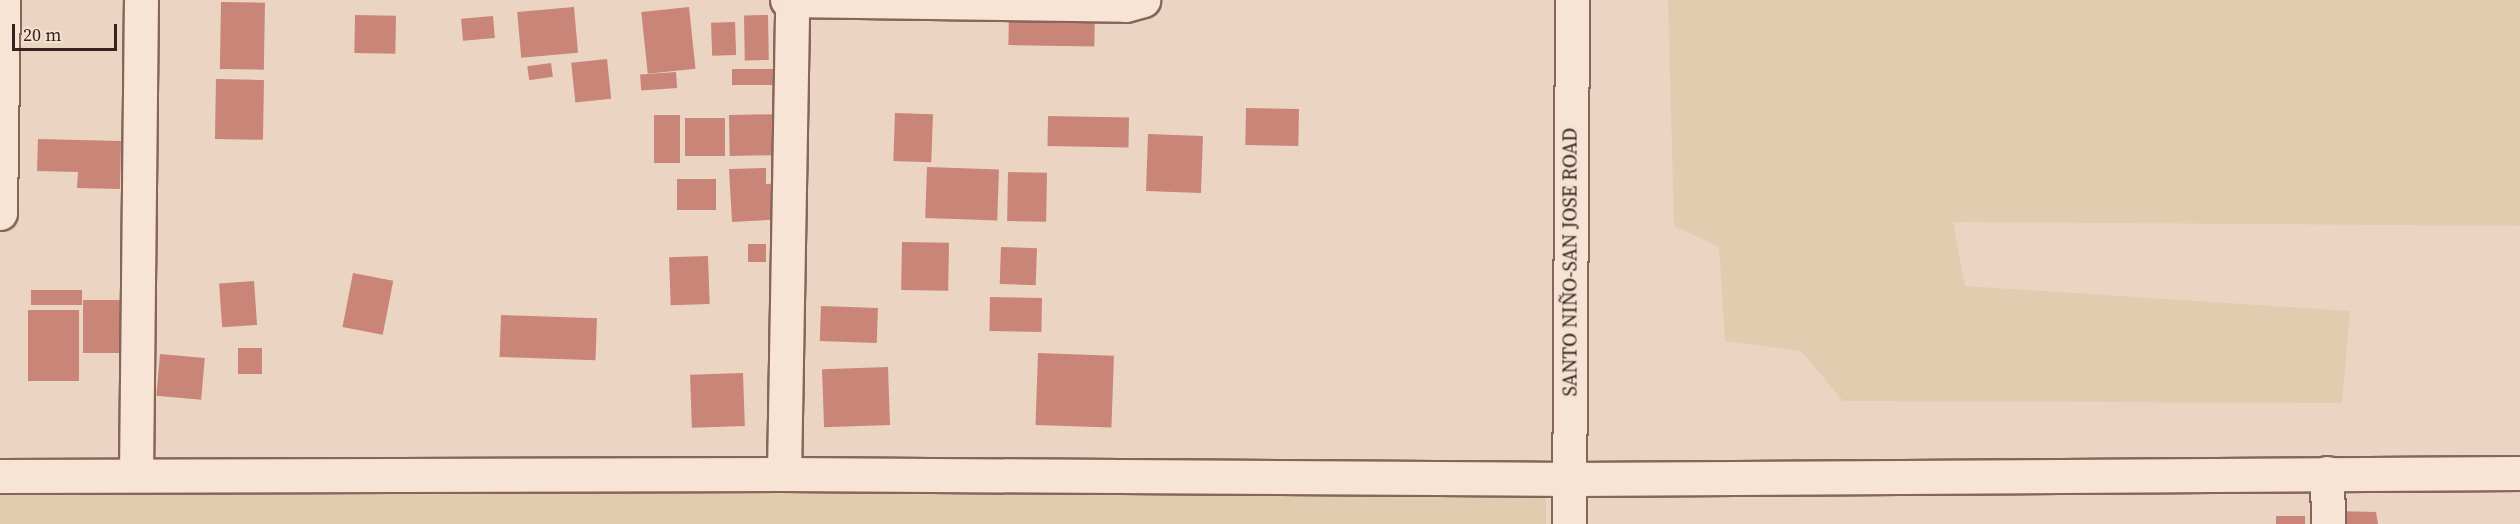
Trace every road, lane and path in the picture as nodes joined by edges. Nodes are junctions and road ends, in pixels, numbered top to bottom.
1 (3, 0) edge
2 (141, 0) edge
3 (787, 0) edge
4 (792, 0) edge
5 (1143, 0) edge
6 (1572, 0) edge
7 (0, 213) edge
8 (2327, 473) junction
9 (2520, 473) edge
10 (784, 474) junction
11 (136, 475) junction
12 (0, 476) edge
13 (1569, 479) junction
14 (1569, 524) edge
15 (2328, 524) edge

1 - 7 street
2 - 11 street
3 - 4 street
4 - 5 street
4 - 10 street
6 - 13 street, SANTO NIÑO-SAN JOSE ROAD
8 - 9 street
8 - 13 street
8 - 15 street
10 - 11 street
10 - 13 street
11 - 12 street
13 - 14 street, SANTO NIÑO-SAN JOSE ROAD

